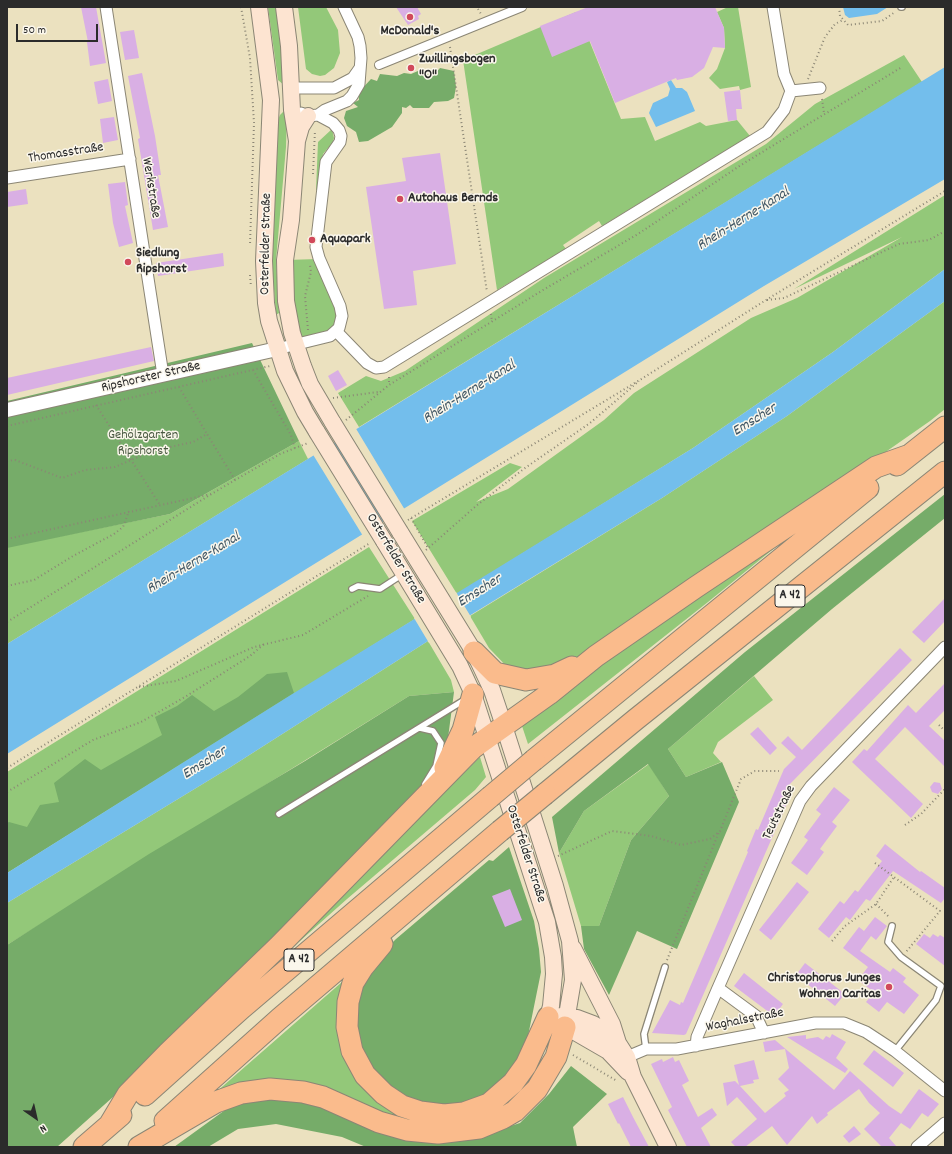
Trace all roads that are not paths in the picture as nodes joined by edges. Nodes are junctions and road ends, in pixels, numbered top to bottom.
1 (106, 7) edge
2 (259, 7) edge
3 (284, 7) edge
4 (344, 7) edge
5 (522, 7) edge
6 (773, 7) edge
7 (379, 65) dead end
8 (361, 67) junction
9 (292, 88) junction
10 (820, 88) road end
11 (791, 91) junction
12 (271, 100) junction
13 (292, 110) junction
14 (313, 116) junction
15 (297, 141) junction
16 (130, 159) junction
17 (7, 178) edge
18 (336, 331) junction
19 (295, 345) junction
20 (277, 349) junction
21 (163, 375) junction
22 (7, 410) edge
23 (945, 427) edge
24 (907, 456) junction
25 (945, 472) edge
26 (404, 574) junction
27 (352, 589) dead end
28 (945, 647) edge
29 (471, 648) junction
30 (596, 656) junction
31 (473, 694) junction
32 (504, 726) junction
33 (420, 728) junction
34 (487, 738) junction
35 (424, 791) junction
36 (279, 814) dead end
37 (422, 897) junction
38 (892, 926) road end
39 (570, 941) junction
40 (665, 967) road end
41 (718, 988) junction
42 (560, 1020) junction
43 (764, 1032) junction
44 (618, 1043) junction
45 (696, 1046) junction
46 (646, 1049) junction
47 (895, 1051) junction
48 (627, 1057) junction
49 (633, 1077) junction
50 (945, 1091) edge
51 (945, 1123) edge
52 (110, 1124) junction
53 (84, 1147) edge
54 (135, 1147) edge
55 (139, 1147) edge
56 (668, 1147) edge
57 (917, 1147) edge

1 - 16 street, Werkstraße
2 - 12 main road, Osterfelder Straße
3 - 9 main road, Osterfelder Straße
4 - 8 street
5 - 7 street
6 - 11 street
8 - 9 street
8 - 14 street
9 - 12 main road
9 - 13 main road, Osterfelder Straße
10 - 11 street
11 - 18 street
12 - 13 main road
12 - 20 main road, Osterfelder Straße
13 - 14 street
13 - 15 main road, Osterfelder Straße
14 - 15 main road
14 - 18 street
15 - 19 main road, Osterfelder Straße
16 - 17 street, Thomasstraße
16 - 21 street, Werkstraße
18 - 19 street
19 - 20 street, Ripshorster Straße
19 - 29 main road, Osterfelder Straße, bridge
20 - 21 street, Ripshorster Straße
20 - 26 main road, Osterfelder Straße, bridge
21 - 22 street, Ripshorster Straße
23 - 24 highway, A 42
24 - 30 highway
24 - 52 highway, A 42, bridge
25 - 37 highway, A 42, bridge
26 - 27 lane
26 - 31 main road, Osterfelder Straße
28 - 41 street, Teutstraße
29 - 30 highway
29 - 32 main road, Osterfelder Straße
30 - 32 highway
31 - 33 lane
31 - 34 main road, Osterfelder Straße
31 - 35 highway
32 - 34 highway
32 - 39 main road, Osterfelder Straße
33 - 35 lane
33 - 36 lane
34 - 35 highway
34 - 42 main road, Osterfelder Straße
35 - 52 highway
37 - 42 highway
37 - 54 highway, A 42
38 - 47 lane
39 - 42 main road, Osterfelder Straße
39 - 44 main road, Osterfelder Straße
40 - 46 lane
41 - 43 street
41 - 45 street, Teutstraße
42 - 44 main road, Osterfelder Straße
42 - 49 main road, Osterfelder Straße
42 - 55 highway
43 - 45 street, Waghalsstraße
43 - 47 street, Waghalsstraße
44 - 48 main road, Osterfelder Straße
45 - 46 street, Waghalsstraße
46 - 48 street, Waghalsstraße
47 - 50 street, Waghalsstraße
48 - 49 main road, Osterfelder Straße
49 - 56 main road, Osterfelder Straße
51 - 57 street
52 - 53 highway, A 42

